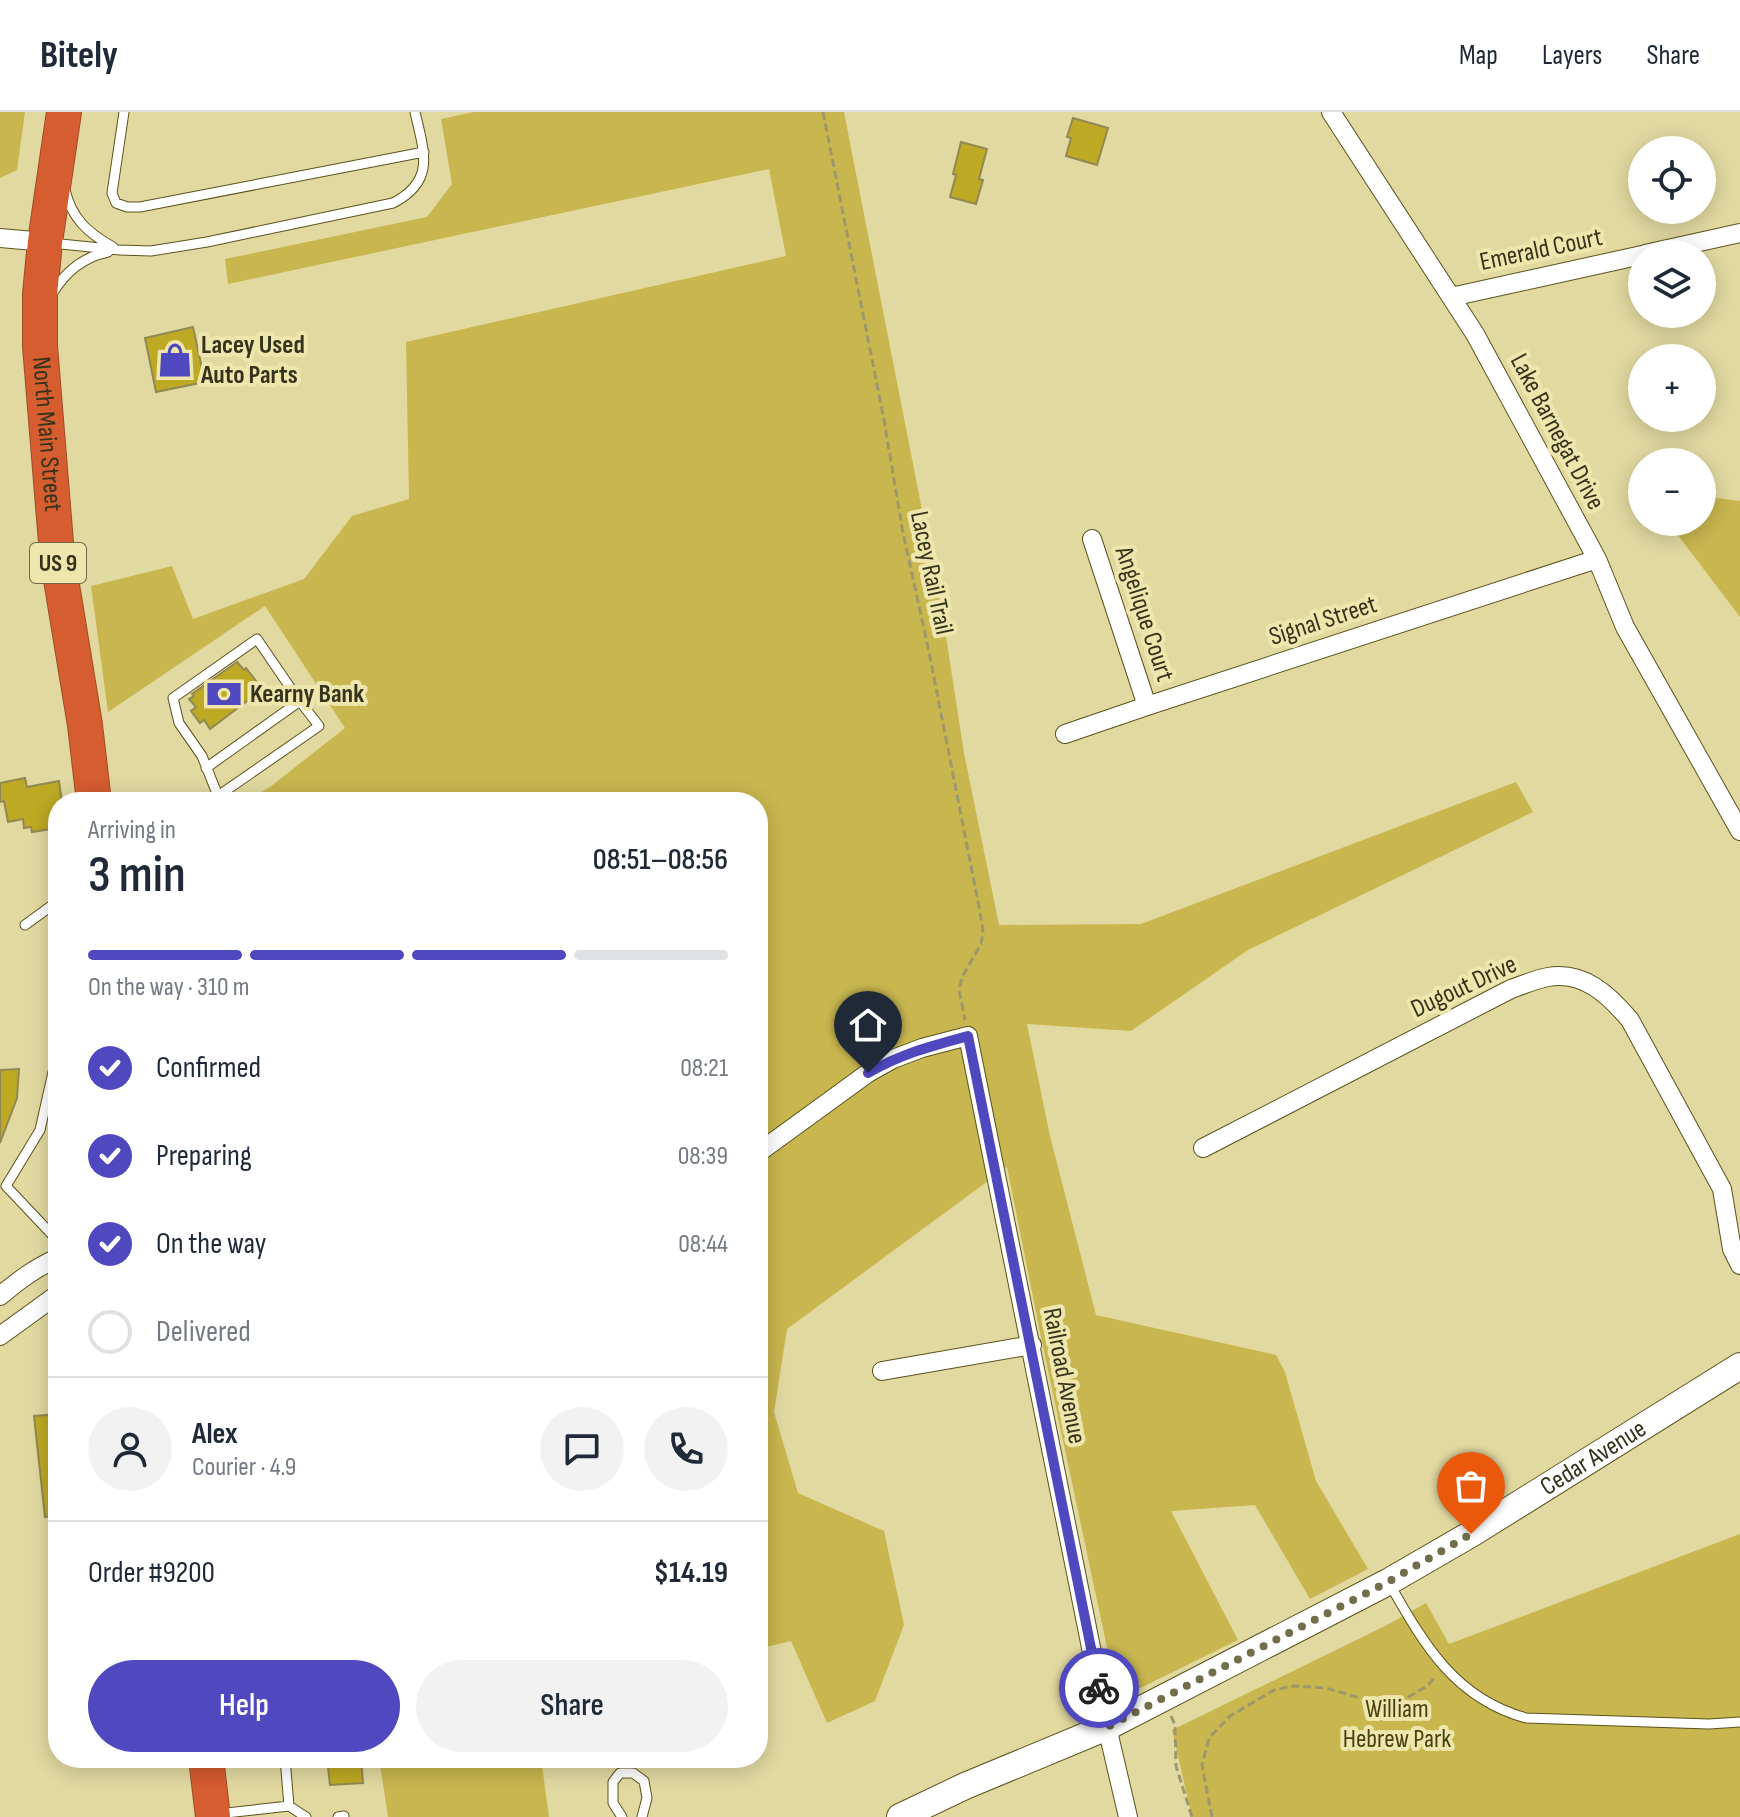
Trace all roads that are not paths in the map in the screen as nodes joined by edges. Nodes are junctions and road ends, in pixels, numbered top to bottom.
1 (64, 112) edge
2 (124, 112) edge
3 (415, 112) edge
4 (1331, 112) edge
5 (59, 146) junction
6 (424, 152) junction
7 (1740, 233) edge
8 (0, 238) edge
9 (1708, 240) edge
10 (45, 242) junction
11 (120, 250) junction
12 (1628, 258) edge
13 (1451, 297) junction
14 (40, 323) junction
15 (1092, 539) dead end
16 (1597, 559) junction
17 (300, 701) junction
18 (1147, 706) junction
19 (1065, 734) dead end
20 (206, 768) junction
21 (93, 792) edge
22 (216, 792) edge
23 (224, 792) edge
24 (1740, 831) edge
25 (48, 908) edge
26 (25, 925) dead end
27 (48, 1094) edge
28 (768, 1146) edge
29 (1203, 1148) dead end
30 (48, 1230) edge
31 (48, 1263) edge
32 (1740, 1265) edge
33 (0, 1296) edge
34 (48, 1301) edge
35 (0, 1336) edge
36 (1032, 1345) junction
37 (1740, 1366) edge
38 (882, 1371) dead end
39 (1388, 1582) junction
40 (1740, 1722) edge
41 (1107, 1727) junction
42 (207, 1768) edge
43 (286, 1768) edge
44 (289, 1806) junction
45 (213, 1816) edge
46 (344, 1816) edge
47 (306, 1817) edge
48 (338, 1817) edge
49 (622, 1817) edge
50 (642, 1817) edge
51 (900, 1817) edge
52 (1128, 1817) edge

1 - 5 highway, North Main Street / US 9
2 - 6 lane
3 - 6 lane
4 - 13 street, Lake Barnegat Drive
5 - 10 highway, North Main Street / US 9
5 - 11 lane
6 - 11 lane
7 - 9 street, Emerald Court
8 - 10 street
10 - 11 lane
10 - 14 highway, North Main Street / US 9
11 - 14 lane
12 - 13 street, Emerald Court
13 - 16 street, Lake Barnegat Drive
14 - 21 highway, North Main Street / US 9
15 - 18 street, Angelique Court
16 - 18 street, Signal Street
16 - 24 street, Lake Barnegat Drive
17 - 20 lane
17 - 20 lane
17 - 23 lane
18 - 19 street, Signal Street
20 - 22 lane
25 - 26 lane
27 - 30 lane
28 - 36 street, Railroad Avenue
29 - 32 street, Dugout Drive
31 - 33 street
34 - 35 street
36 - 38 street
36 - 41 street, Railroad Avenue
37 - 39 street, Cedar Avenue
39 - 40 lane
39 - 41 street, Cedar Avenue
41 - 51 street, Cedar Avenue
41 - 52 street, Railroad Avenue
42 - 45 highway
43 - 44 lane
44 - 45 lane
44 - 47 lane
46 - 48 lane
49 - 50 lane

